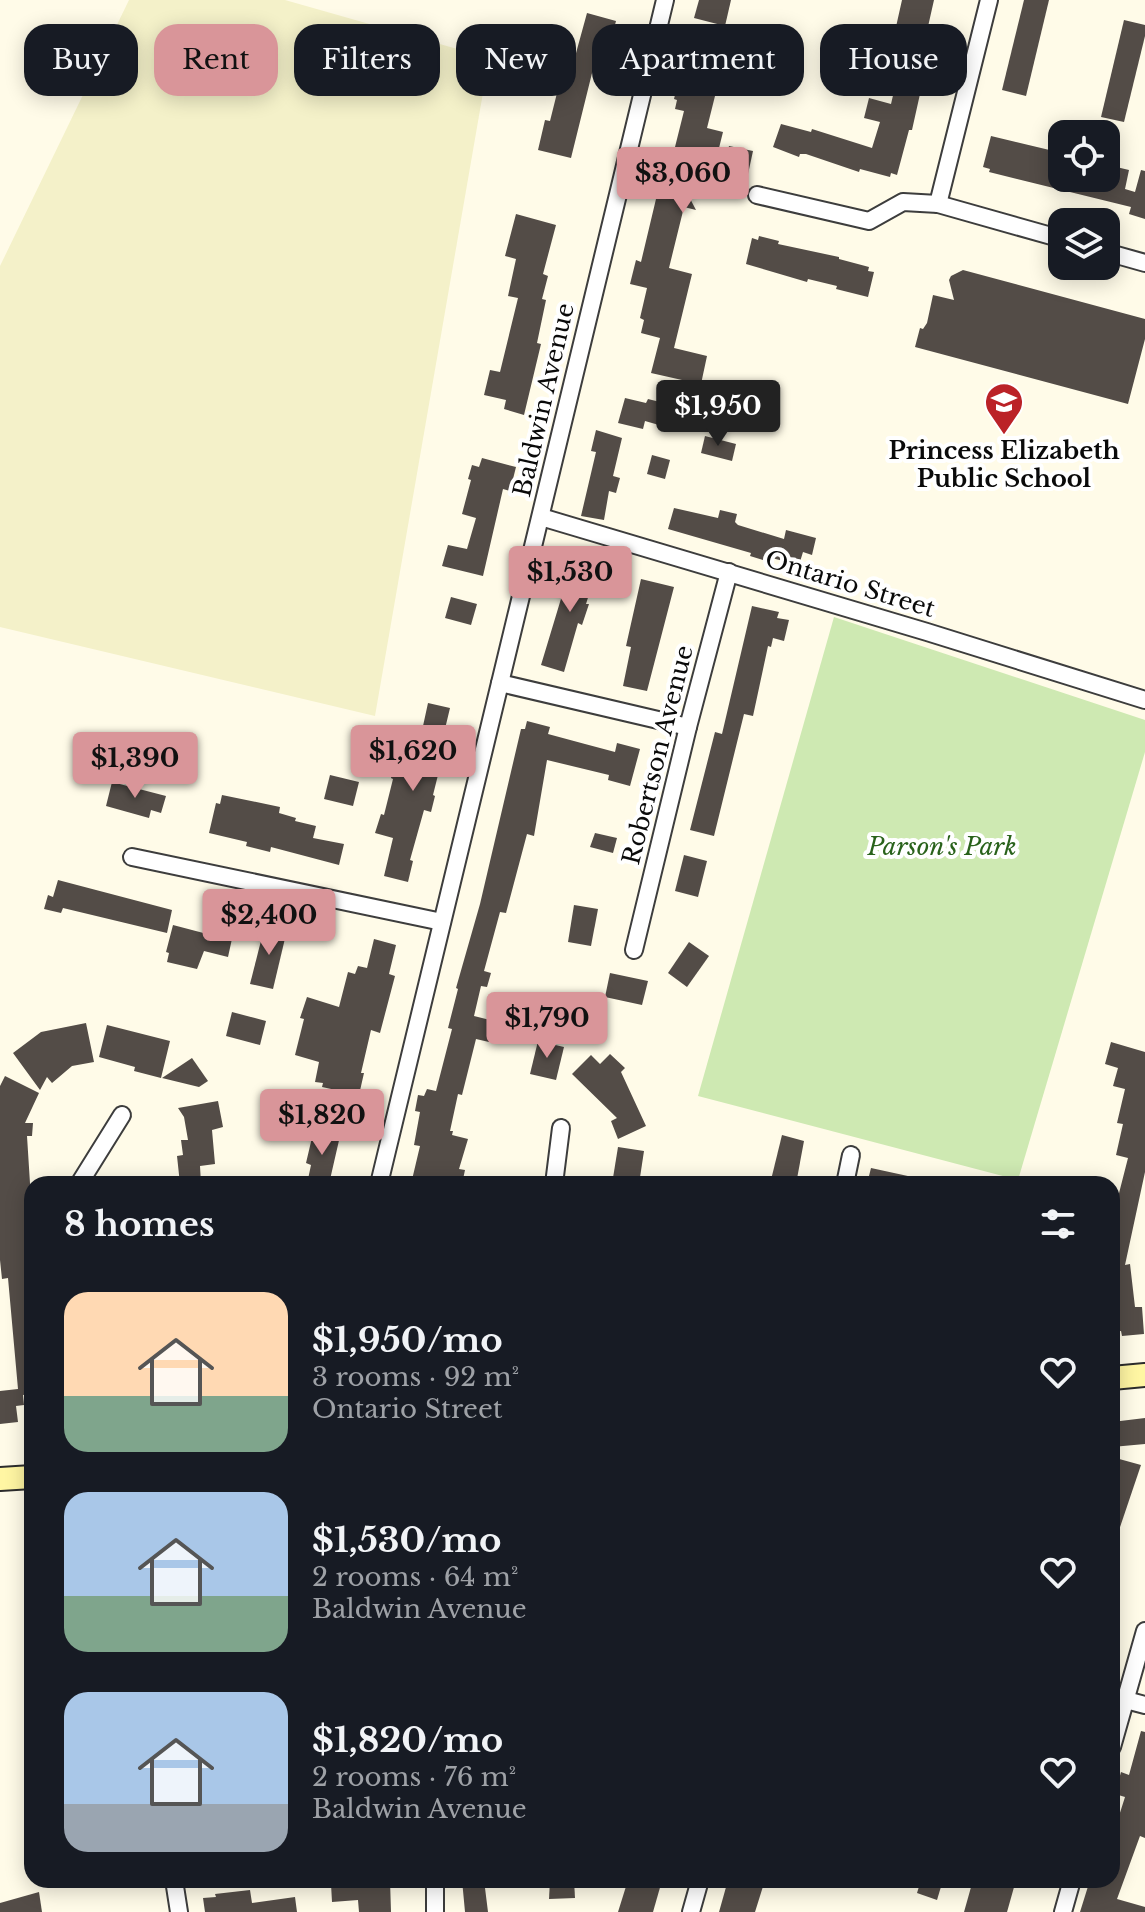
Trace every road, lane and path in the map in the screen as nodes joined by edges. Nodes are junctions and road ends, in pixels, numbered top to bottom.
1 (665, 0) edge
2 (989, 0) edge
3 (757, 195) dead end
4 (938, 204) junction
5 (1048, 235) edge
6 (1120, 256) edge
7 (1145, 263) edge
8 (541, 517) junction
9 (729, 572) junction
10 (500, 683) junction
11 (1145, 700) edge
12 (688, 727) junction
13 (132, 857) dead end
14 (442, 922) junction
15 (634, 950) dead end
16 (122, 1115) dead end
17 (561, 1128) dead end
18 (851, 1155) dead end
19 (84, 1176) edge
20 (381, 1176) edge
21 (555, 1176) edge
22 (847, 1176) edge
23 (1145, 1375) edge
24 (1120, 1377) edge
25 (24, 1478) edge
26 (0, 1479) edge
27 (1145, 1631) edge
28 (1126, 1700) junction
29 (1145, 1705) edge
30 (1120, 1720) edge
31 (175, 1888) edge
32 (435, 1888) edge
33 (698, 1888) edge
34 (1070, 1888) edge
35 (179, 1912) edge
36 (435, 1912) edge
37 (691, 1912) edge
38 (1063, 1912) edge

1 - 8 street, Baldwin Avenue
2 - 4 street
3 - 4 street
4 - 5 street
6 - 7 street
8 - 9 street, Ontario Street
8 - 10 street, Baldwin Avenue
9 - 11 street, Ontario Street
9 - 12 street, Robertson Avenue
10 - 12 street
10 - 14 street, Baldwin Avenue
12 - 15 street, Robertson Avenue
13 - 14 street
14 - 20 street, Baldwin Avenue
16 - 19 street
17 - 21 street
18 - 22 street
23 - 24 main road
25 - 26 main road
27 - 28 street
28 - 29 street
28 - 30 street
31 - 35 street
32 - 36 street
33 - 37 street
34 - 38 street

